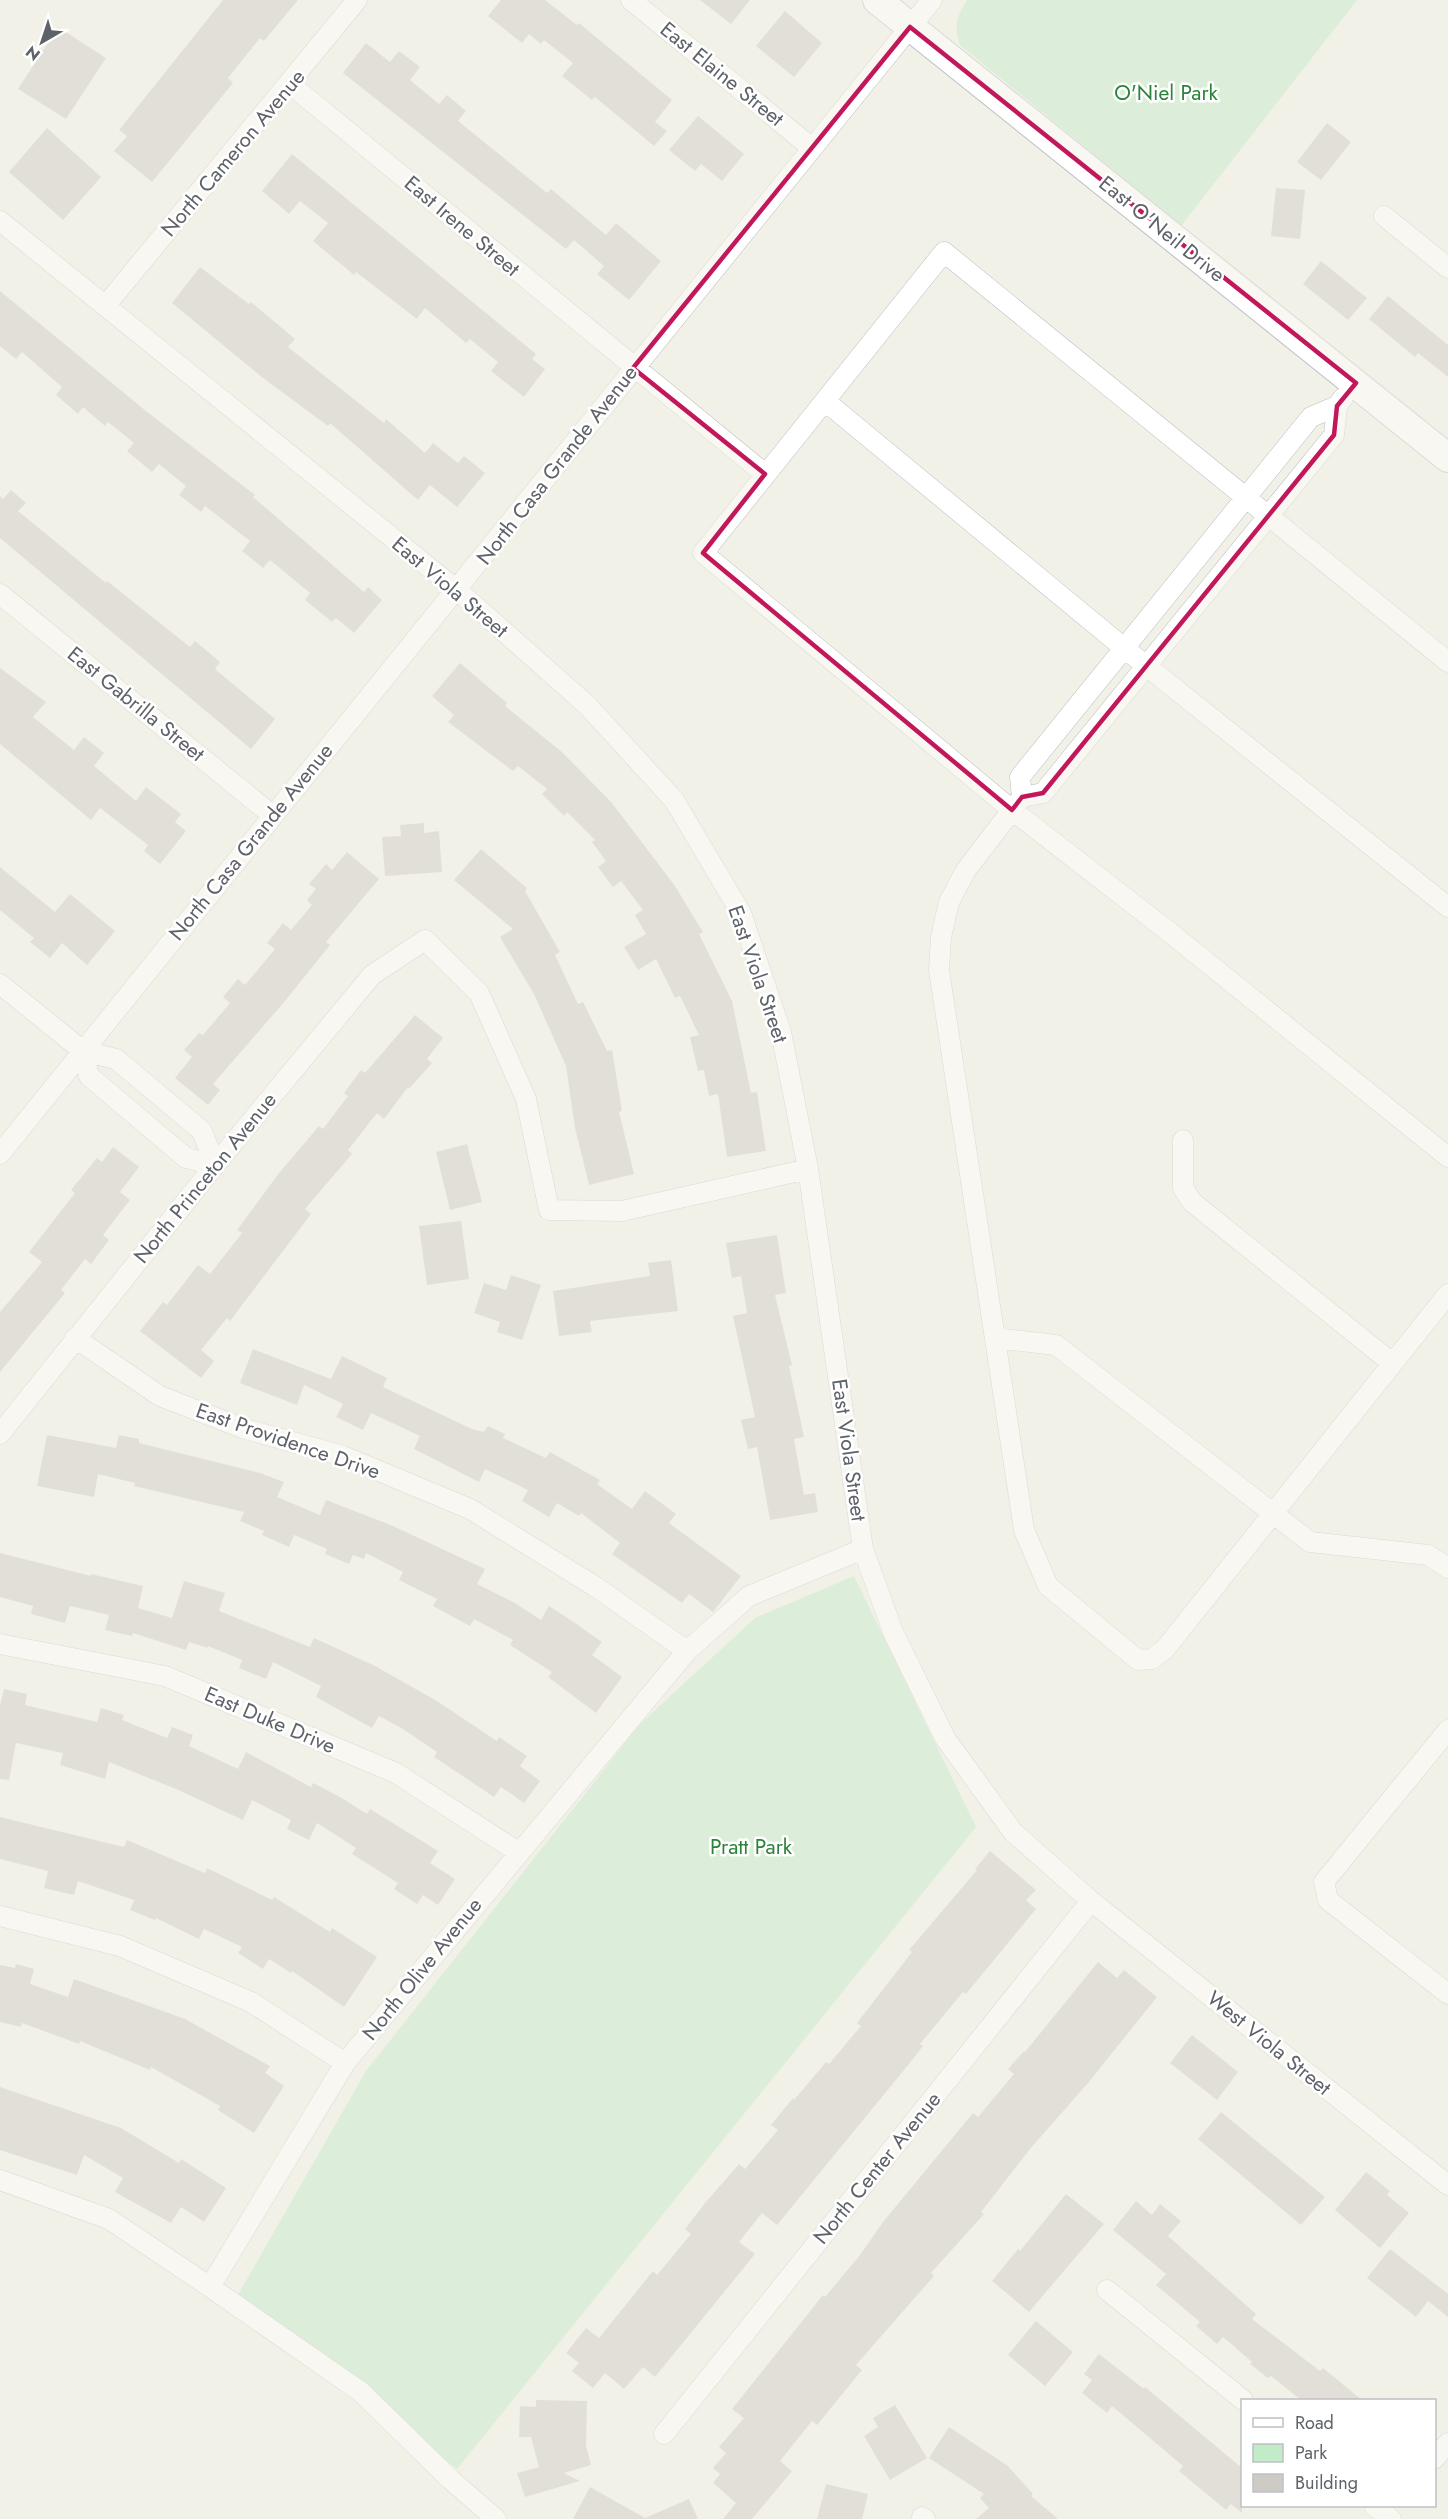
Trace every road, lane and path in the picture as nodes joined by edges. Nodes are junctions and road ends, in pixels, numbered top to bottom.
1 (357, 0) edge
2 (631, 0) edge
3 (877, 0) edge
4 (932, 0) edge
5 (910, 27) junction
6 (290, 84) junction
7 (812, 148) junction
8 (1384, 216) dead end
9 (0, 221) edge
10 (1448, 268) edge
11 (106, 305) junction
12 (633, 368) junction
13 (1356, 383) junction
14 (825, 401) junction
15 (1337, 406) junction
16 (1290, 443) junction
17 (1448, 458) edge
18 (1312, 462) junction
19 (765, 474) junction
20 (1246, 498) junction
21 (1267, 516) junction
22 (457, 590) junction
23 (0, 594) edge
24 (1124, 648) junction
25 (1448, 662) edge
26 (1146, 666) junction
27 (1017, 804) junction
28 (272, 815) junction
29 (1448, 907) edge
30 (0, 984) edge
31 (83, 1051) junction
32 (1183, 1140) dead end
33 (0, 1154) edge
34 (1448, 1157) edge
35 (215, 1165) junction
36 (808, 1169) junction
37 (1448, 1294) edge
38 (75, 1338) junction
39 (996, 1338) junction
40 (1392, 1363) junction
41 (0, 1434) edge
42 (1272, 1513) junction
43 (863, 1549) junction
44 (1448, 1568) edge
45 (0, 1644) edge
46 (687, 1651) junction
47 (1448, 1730) edge
48 (518, 1852) junction
49 (1091, 1901) junction
50 (0, 1916) edge
51 (1448, 1994) edge
52 (345, 2063) junction
53 (0, 2180) edge
54 (1448, 2185) edge
55 (210, 2287) junction
56 (1107, 2290) dead end
57 (1242, 2399) edge
58 (664, 2434) dead end
59 (1448, 2443) edge
60 (1436, 2457) edge
61 (496, 2519) edge

1 - 6 street, North Cameron Avenue
2 - 7 street, East Elaine Street
3 - 5 street, East O'Neil Drive
4 - 5 street, North Casa Grande Avenue
5 - 7 street, North Casa Grande Avenue
5 - 13 street, East O'Neil Drive
6 - 11 street, North Cameron Avenue
6 - 12 street, East Irene Street
7 - 12 street, North Casa Grande Avenue
8 - 10 street
9 - 11 street, East Viola Street
11 - 22 street, East Viola Street
12 - 19 street, East Irene Street
12 - 22 street, North Casa Grande Avenue
13 - 15 street
13 - 17 street, East O'Neil Drive
14 - 19 street
14 - 20 street
14 - 24 street
15 - 16 street
15 - 18 street
16 - 18 street
16 - 20 street
18 - 21 street
19 - 27 street
20 - 21 street
20 - 24 street
21 - 25 street
21 - 26 street
22 - 28 street, North Casa Grande Avenue
22 - 36 street, East Viola Street
23 - 28 street, East Gabrilla Street
24 - 26 street
24 - 27 street
26 - 27 street
26 - 29 street
27 - 34 street
27 - 39 street
28 - 31 street, North Casa Grande Avenue
30 - 31 street
31 - 33 street, North Casa Grande Avenue
31 - 35 street
31 - 35 street
32 - 40 street
35 - 36 street, North Princeton Avenue
35 - 38 street, North Princeton Avenue
36 - 43 street, East Viola Street
37 - 40 street
38 - 41 street, North Princeton Avenue
38 - 46 street, East Providence Drive
39 - 42 street
39 - 42 street
40 - 42 street
42 - 44 street
43 - 46 street, North Olive Avenue
43 - 49 street, East Viola Street
45 - 48 street, East Duke Drive
46 - 48 street, North Olive Avenue
47 - 51 street
48 - 52 street, North Olive Avenue
49 - 54 street, West Viola Street
49 - 58 street, North Center Avenue
50 - 52 street
52 - 55 street, North Olive Avenue
53 - 55 street
55 - 61 street
56 - 57 street
59 - 60 street

